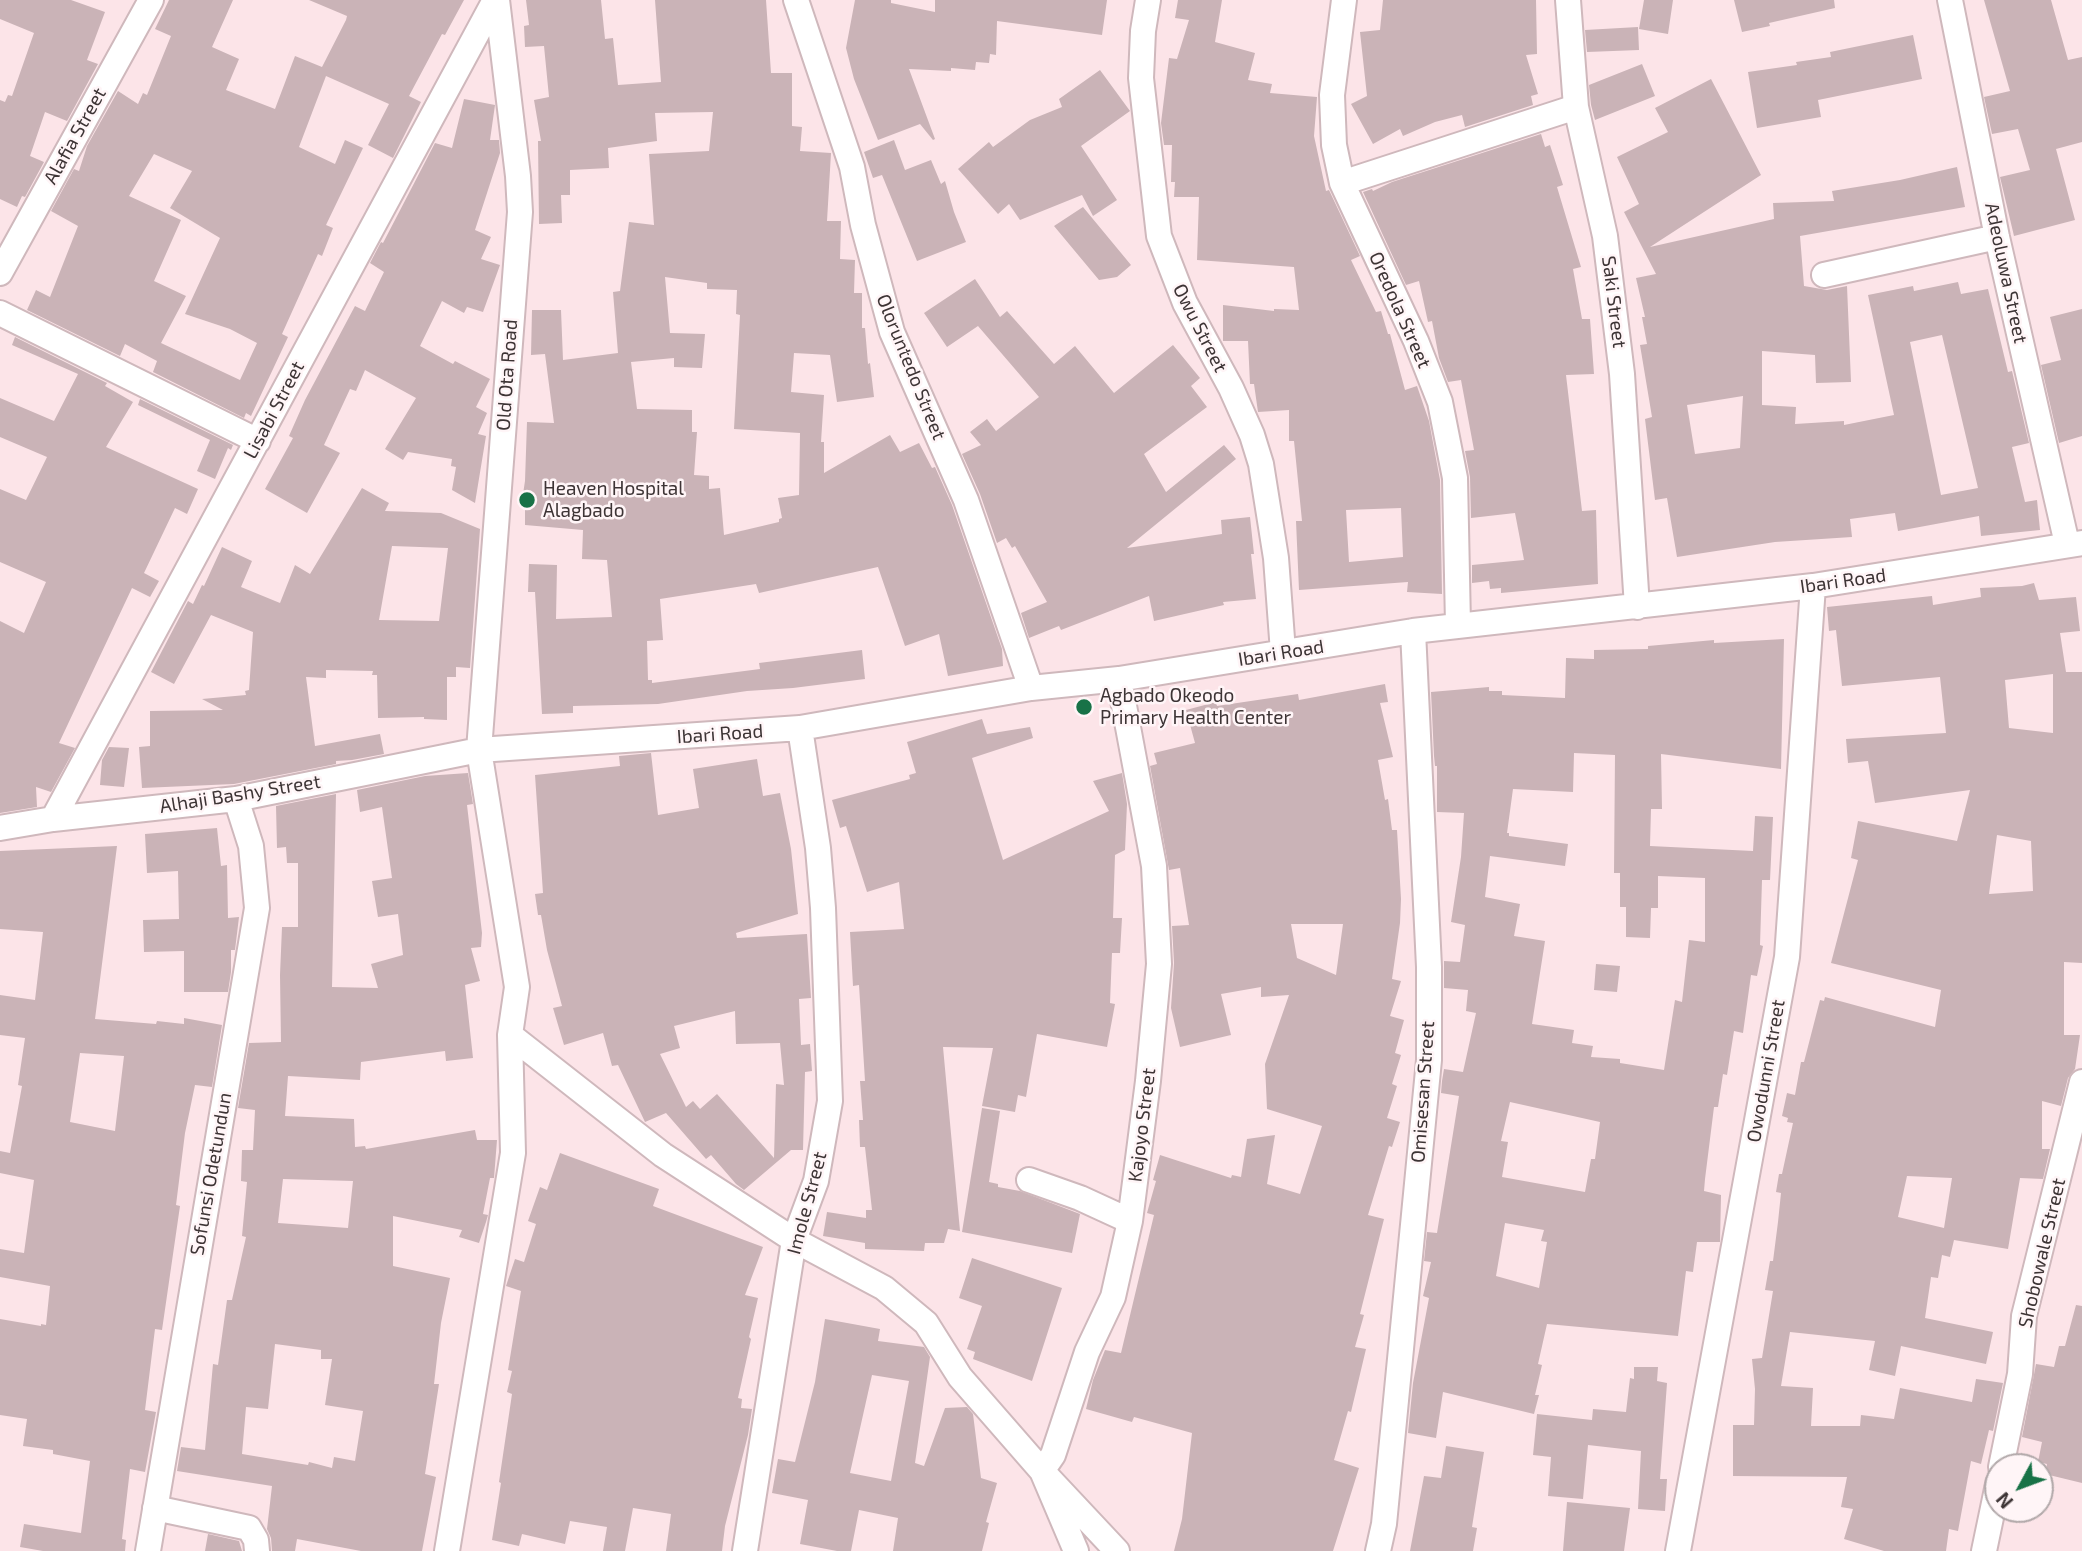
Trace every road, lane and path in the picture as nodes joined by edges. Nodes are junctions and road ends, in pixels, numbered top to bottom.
1 (151, 0) edge
2 (496, 0) edge
3 (796, 0) edge
4 (1148, 0) edge
5 (1344, 0) edge
6 (1568, 0) edge
7 (1950, 0) edge
8 (1576, 107) junction
9 (1342, 183) junction
10 (1997, 237) junction
11 (0, 273) edge
12 (1824, 275) dead end
13 (0, 313) edge
14 (258, 441) junction
15 (2075, 544) edge
16 (1812, 586) junction
17 (1637, 607) junction
18 (1458, 625) junction
19 (1413, 631) junction
20 (1283, 652) junction
21 (1119, 680) junction
22 (1031, 688) junction
23 (800, 728) junction
24 (479, 750) junction
25 (236, 799) junction
26 (53, 819) junction
27 (0, 828) edge
28 (510, 1035) junction
29 (2082, 1082) edge
30 (1029, 1180) dead end
31 (1130, 1221) junction
32 (794, 1240) junction
33 (2004, 1453) edge
34 (1042, 1471) junction
35 (155, 1508) junction
36 (1990, 1523) edge
37 (148, 1551) edge
38 (257, 1551) edge
39 (447, 1551) edge
40 (745, 1551) edge
41 (1076, 1551) edge
42 (1117, 1551) edge
43 (1378, 1551) edge
44 (1678, 1551) edge
45 (1984, 1551) edge

1 - 11 street, Alafia Street
2 - 14 street, Lisabi Street
2 - 24 street, Old Ota Road
3 - 22 street, Oloruntedo Street
4 - 20 street, Owu Street
5 - 9 street, Oredola Street
6 - 8 street, Saki Street
7 - 10 street, Adeoluwa Street
8 - 9 street
8 - 17 street, Saki Street
9 - 18 street, Oredola Street
10 - 12 street
10 - 15 street, Adeoluwa Street
13 - 14 street
14 - 26 street, Lisabi Street
15 - 16 street, Ibari Road
16 - 17 street, Ibari Road
16 - 44 street, Owodunni Street
17 - 18 street, Ibari Road
18 - 19 street, Ibari Road
19 - 20 street, Ibari Road
19 - 43 street, Omisesan Street
20 - 21 street, Ibari Road
21 - 22 street, Ibari Road
21 - 31 street, Kajoyo Street
22 - 23 street, Ibari Road
23 - 24 street, Ibari Road
23 - 32 street, Imole Street
24 - 25 street, Alhaji Bashy Street
24 - 28 street, Old Ota Road
25 - 26 street, Alhaji Bashy Street
25 - 35 street, Sofunsi Odetundun
26 - 27 street, Alhaji Bashy Street
28 - 32 street
28 - 39 street, Old Ota Road
29 - 33 street, Shobowale Street
30 - 31 street
31 - 34 street, Kajoyo Street
32 - 34 street
32 - 40 street, Imole Street
34 - 41 street
34 - 42 street
35 - 37 street, Sofunsi Odetundun
35 - 38 street
36 - 45 street

